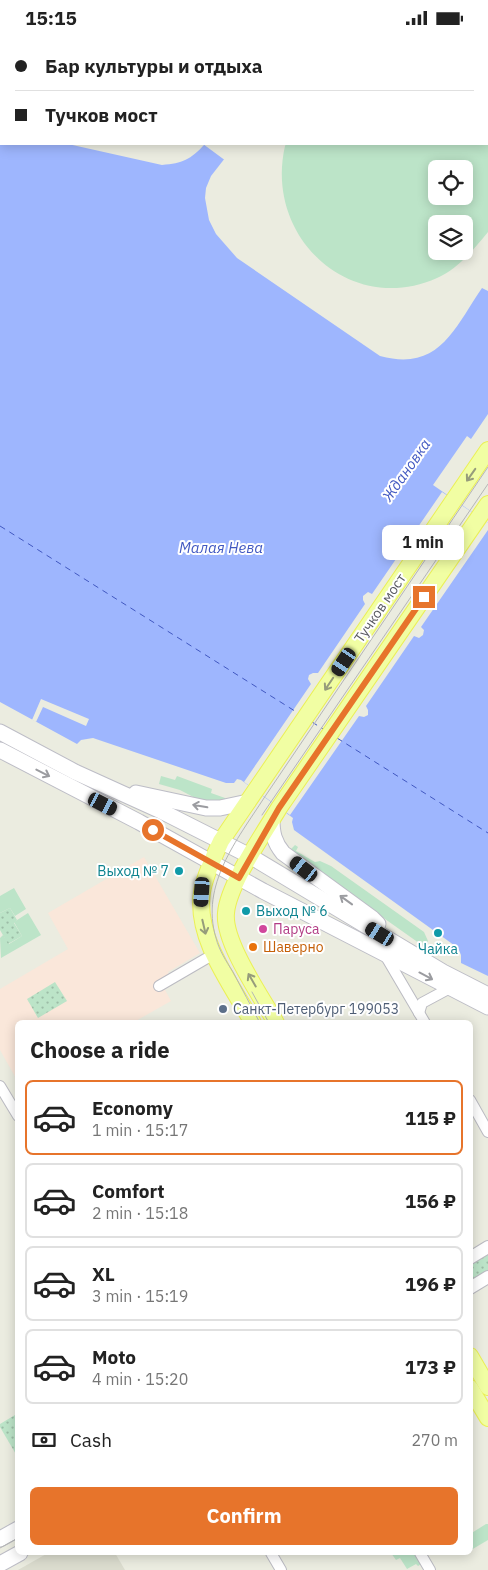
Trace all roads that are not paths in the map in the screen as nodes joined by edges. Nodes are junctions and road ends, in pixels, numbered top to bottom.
1 (488, 451) edge
2 (484, 510) edge
3 (0, 732) edge
4 (0, 750) edge
5 (110, 787) junction
6 (252, 797) junction
7 (276, 813) junction
8 (221, 841) junction
9 (250, 856) junction
10 (211, 862) junction
11 (239, 878) junction
12 (263, 891) junction
13 (228, 904) junction
14 (390, 948) junction
15 (214, 955) junction
16 (159, 985) dead end
17 (450, 988) junction
18 (488, 995) edge
19 (488, 1007) edge
20 (422, 1018) edge
21 (251, 1020) edge
22 (274, 1020) edge
23 (0, 1086) edge
24 (473, 1105) edge
25 (15, 1111) edge
26 (488, 1132) edge
27 (488, 1247) edge
28 (473, 1256) edge
29 (488, 1277) edge
30 (473, 1285) edge
31 (473, 1361) edge
32 (488, 1387) edge
33 (473, 1393) edge
34 (488, 1418) edge
35 (15, 1531) edge
36 (0, 1539) edge
37 (16, 1555) edge
38 (272, 1555) edge
39 (421, 1555) edge
40 (0, 1564) edge
41 (281, 1570) edge
42 (430, 1570) edge

1 -> 6 main road, Тучков мост
2 - 7 main road
3 - 5 main road
4 -> 10 main road
6 -> 5 main road
5 - 8 main road
6 - 8 main road, Тучков мост
7 - 9 main road
14 -> 7 main road
8 - 9 main road
8 - 10 main road, Тучков мост
9 - 11 main road
9 - 14 main road
10 - 11 main road
10 -> 15 main road, Тучков мост
11 - 12 main road
11 - 13 main road
12 - 13 main road
12 - 14 main road
22 -> 13 main road
14 -> 17 main road
14 - 18 main road
14 - 20 street
15 - 16 street
15 - 21 main road, Тучков мост
17 - 19 main road
17 - 20 street
23 - 25 street
24 - 26 street
27 - 28 street
29 - 30 street
31 - 32 main road
33 - 34 main road
35 - 36 main road
37 - 40 main road
38 - 41 street
39 - 42 street

